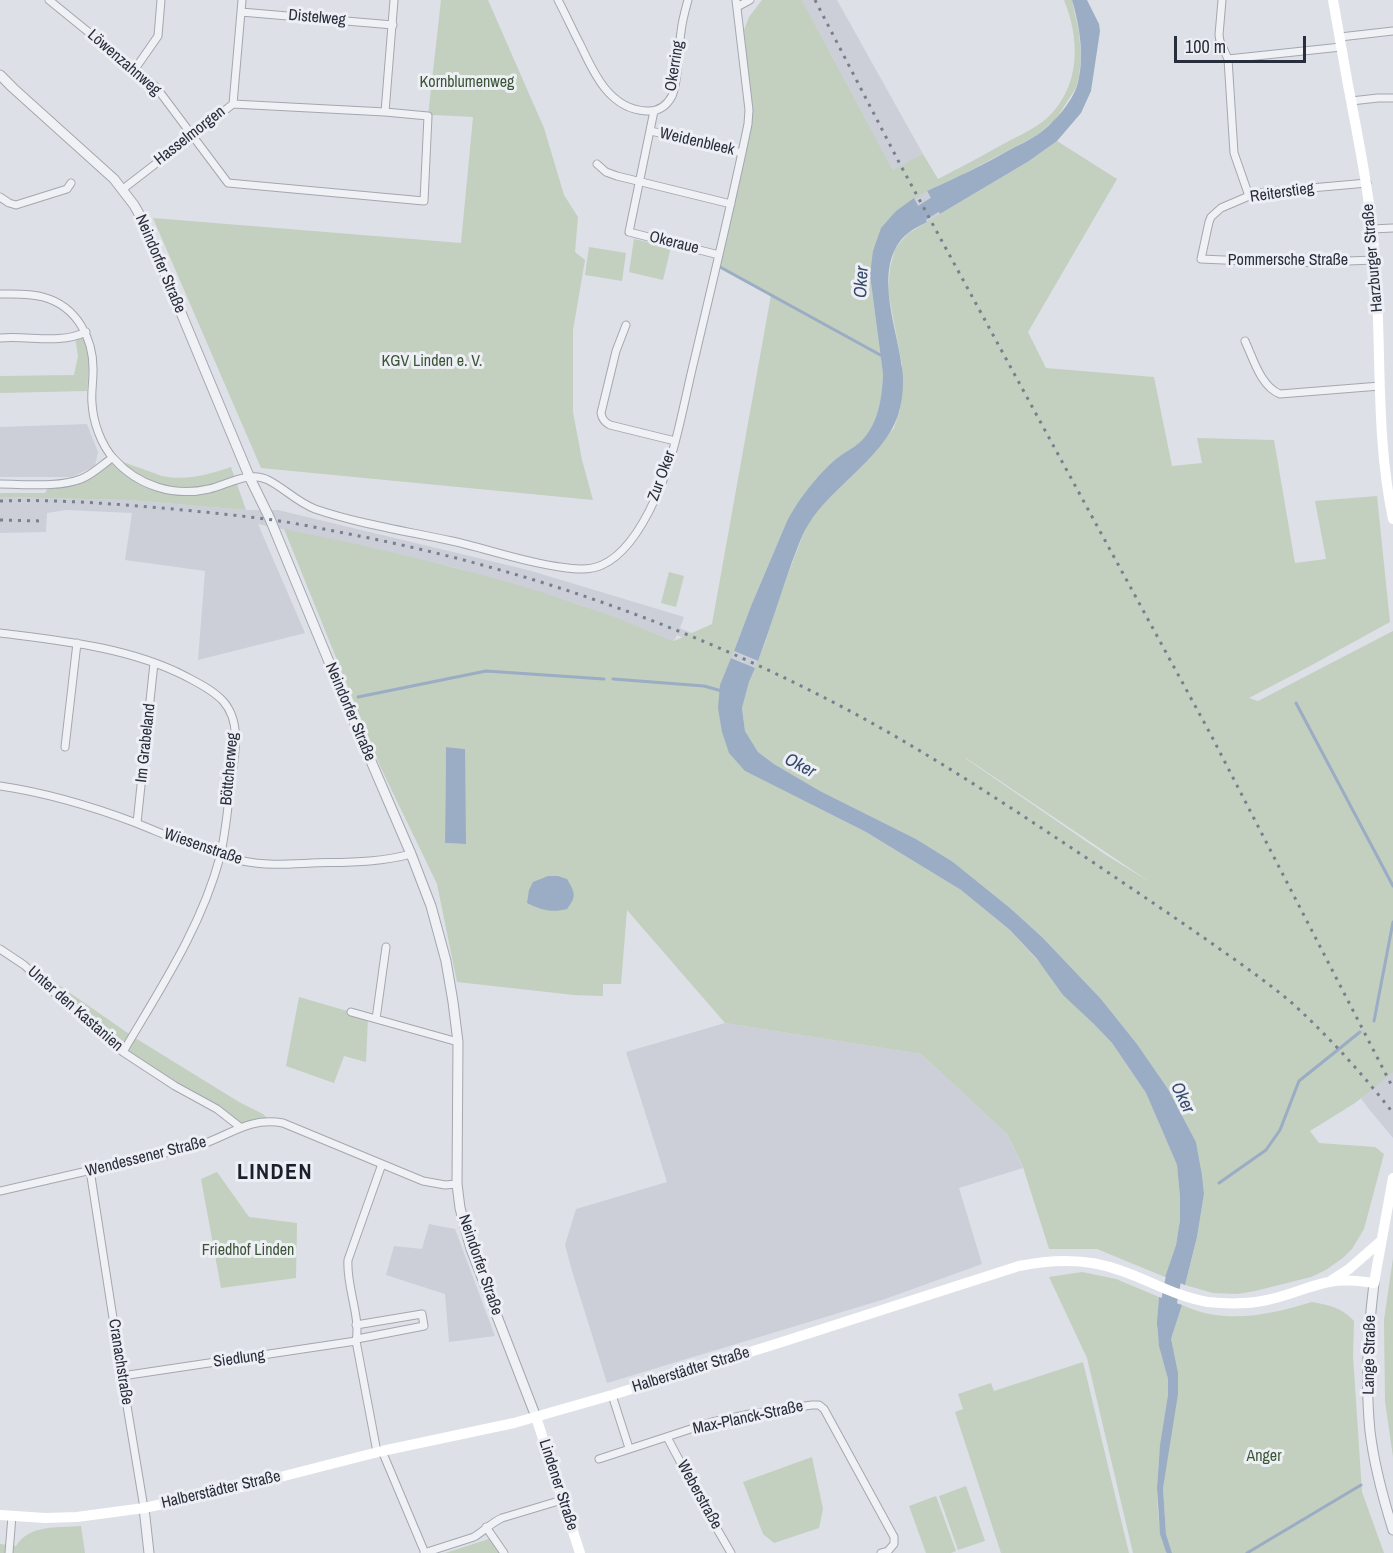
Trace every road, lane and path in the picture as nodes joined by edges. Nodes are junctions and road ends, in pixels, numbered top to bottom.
1 (161, 0) edge
2 (242, 0) edge
3 (394, 0) edge
4 (558, 0) edge
5 (688, 0) edge
6 (750, 0) edge
7 (1222, 0) edge
8 (1333, 0) edge
9 (52, 1) edge
10 (736, 3) edge
11 (241, 12) junction
12 (393, 25) junction
13 (1393, 31) edge
14 (1340, 42) junction
15 (1228, 59) junction
16 (135, 69) junction
17 (0, 75) edge
18 (1393, 98) edge
19 (1351, 101) junction
20 (233, 104) junction
21 (654, 111) junction
22 (385, 112) junction
23 (651, 132) junction
24 (192, 135) junction
25 (742, 153) junction
26 (597, 164) dead end
27 (640, 182) junction
28 (71, 183) dead end
29 (1366, 183) junction
30 (123, 189) junction
31 (1249, 196) junction
32 (0, 197) edge
33 (731, 204) junction
34 (1393, 228) edge
35 (1372, 229) junction
36 (719, 255) junction
37 (1202, 260) joint
38 (1375, 260) junction
39 (0, 294) edge
40 (626, 325) dead end
41 (86, 332) junction
42 (0, 338) edge
43 (1245, 341) dead end
44 (1380, 387) junction
45 (675, 441) junction
46 (112, 458) junction
47 (249, 476) junction
48 (0, 484) edge
49 (1393, 519) edge
50 (0, 633) edge
51 (77, 643) junction
52 (154, 663) junction
53 (65, 747) dead end
54 (0, 786) edge
55 (137, 823) junction
56 (411, 854) junction
57 (220, 855) junction
58 (386, 946) dead end
59 (0, 949) edge
60 (351, 1012) dead end
61 (376, 1019) junction
62 (458, 1042) junction
63 (123, 1052) junction
64 (240, 1127) junction
65 (381, 1164) junction
66 (90, 1170) junction
67 (1393, 1178) edge
68 (458, 1184) junction
69 (0, 1191) edge
70 (1381, 1241) junction
71 (1328, 1282) junction
72 (1374, 1283) junction
73 (356, 1325) junction
74 (356, 1340) junction
75 (122, 1376) junction
76 (612, 1395) junction
77 (536, 1417) junction
78 (667, 1437) junction
79 (629, 1448) junction
80 (379, 1452) junction
81 (599, 1459) dead end
82 (562, 1500) junction
83 (144, 1508) junction
84 (0, 1515) edge
85 (12, 1516) junction
86 (486, 1527) junction
87 (1393, 1530) edge
88 (9, 1553) edge
89 (149, 1553) edge
90 (425, 1553) edge
91 (504, 1553) edge
92 (580, 1553) edge
93 (731, 1553) edge
94 (881, 1553) edge

1 - 16 street
2 - 11 street, Hasselmorgen
3 - 12 street
4 - 21 street, Okerring
5 - 21 street, Okerring
6 - 10 street, Zur Oker
7 - 15 street
8 - 14 main road, Harzburger Straße
9 - 16 street, Löwenzahnweg
10 - 25 street, Zur Oker
11 - 12 street, Distelweg
11 - 20 street, Hasselmorgen
12 - 22 street
13 - 14 street
14 - 15 street
14 - 19 main road, Harzburger Straße
15 - 31 street
16 - 24 street, Löwenzahnweg
17 - 30 street, Neindorfer Straße
18 - 19 street
19 - 29 main road, Harzburger Straße
20 - 22 street
20 - 24 street, Hasselmorgen
21 - 23 street
22 - 24 street
23 - 25 street, Weidenbleek
23 - 27 street
24 - 30 street, Hasselmorgen
25 - 33 street, Zur Oker
26 - 27 street
27 - 33 street
27 - 36 street, Okeraue
28 - 32 street
29 - 31 street, Reiterstieg
29 - 35 main road, Harzburger Straße
30 - 47 street, Neindorfer Straße
31 - 37 street, Reiterstieg
33 - 36 street, Zur Oker
34 - 35 street
35 - 38 main road, Harzburger Straße
36 - 45 street, Zur Oker
37 - 38 street, Pommersche Straße
38 - 44 main road, Harzburger Straße
39 - 41 street
40 - 45 street
41 - 42 street
41 - 46 street
43 - 44 street
44 - 49 main road, Harzburger Straße
45 - 47 street, Zur Oker
46 - 47 street
46 - 48 street
47 - 56 street, Neindorfer Straße
50 - 51 street, Böttcherweg
51 - 52 street, Böttcherweg
51 - 53 street
52 - 55 street, Im Grabeland
52 - 57 street, Böttcherweg
54 - 55 street, Wiesenstraße
55 - 57 street, Wiesenstraße
56 - 57 street, Wiesenstraße
56 - 62 street, Neindorfer Straße
57 - 63 street, Böttcherweg
58 - 61 street
59 - 63 street, Unter den Kastanien
60 - 61 street
61 - 62 street
62 - 68 street, Neindorfer Straße
63 - 64 street, Unter den Kastanien
64 - 65 street, Wendessener Straße
64 - 66 street, Wendessener Straße
65 - 68 street, Wendessener Straße
65 - 73 street
66 - 69 street, Wendessener Straße
66 - 75 street, Cranachstraße
67 - 70 main road, Lange Straße
68 - 77 street, Neindorfer Straße
70 - 71 main road
70 - 72 main road, Lange Straße
71 - 72 main road, Halberstädter Straße
71 - 76 main road, Halberstädter Straße
72 - 87 street, Lange Straße
73 - 74 street
73 - 74 street, Siedlung
74 - 75 street, Siedlung
74 - 80 street
75 - 83 street, Cranachstraße
76 - 77 main road, Halberstädter Straße
76 - 79 street
77 - 80 main road, Halberstädter Straße
77 - 82 main road, Lindener Straße
78 - 79 street, Max-Planck-Straße
78 - 93 street, Weberstraße
78 - 94 street, Max-Planck-Straße
79 - 81 street, Max-Planck-Straße
80 - 83 main road, Halberstädter Straße
80 - 90 street
82 - 86 street
82 - 92 main road, Lindener Straße
83 - 85 main road, Halberstädter Straße
83 - 89 street, Cranachstraße
84 - 85 main road, Halberstädter Straße
85 - 88 street
86 - 90 street
86 - 91 street

